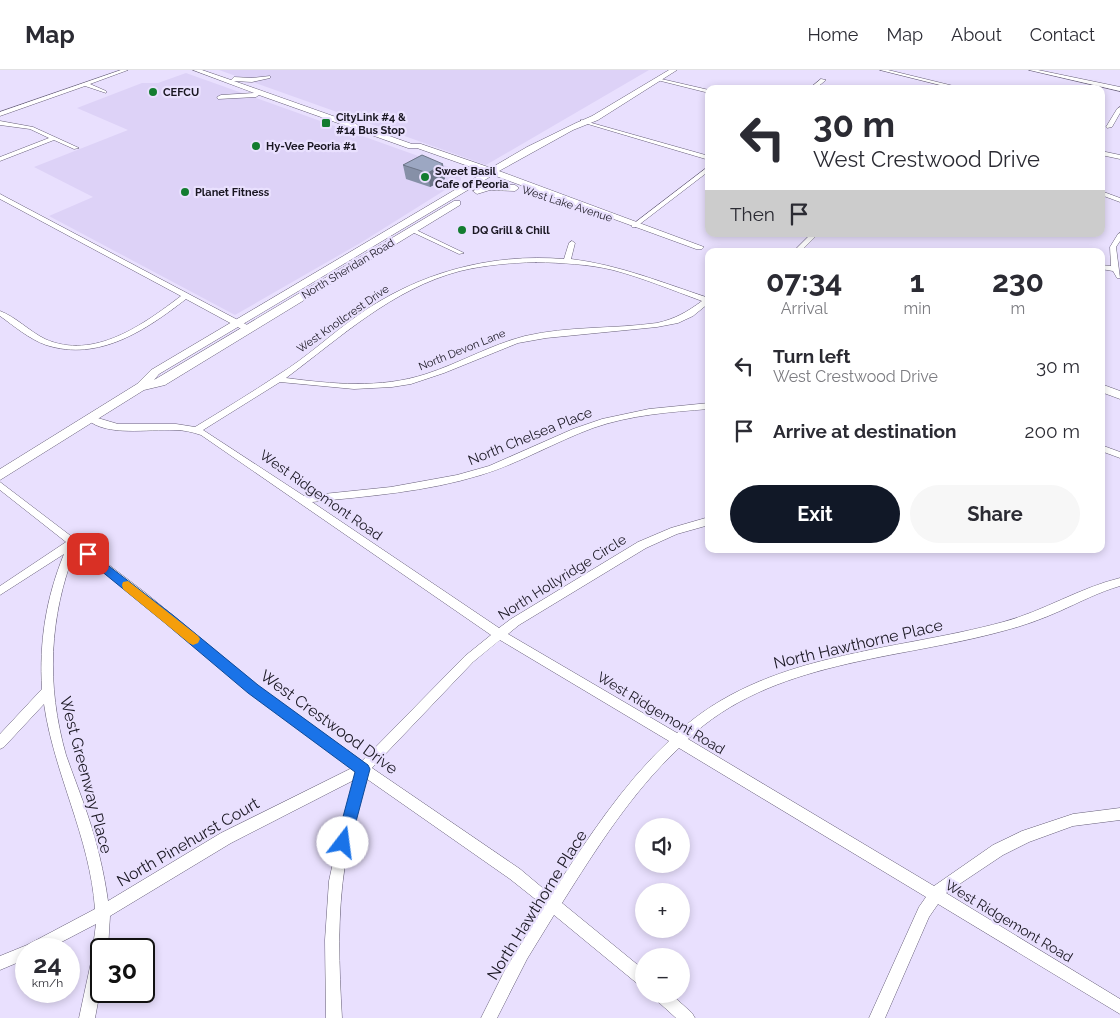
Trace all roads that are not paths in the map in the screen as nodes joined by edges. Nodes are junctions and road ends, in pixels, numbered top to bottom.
1 (126, 70) edge
2 (196, 70) edge
3 (659, 70) edge
4 (673, 70) edge
5 (882, 70) edge
6 (910, 70) edge
7 (1031, 70) edge
8 (904, 75) junction
9 (650, 76) junction
10 (219, 78) junction
11 (659, 79) junction
12 (823, 80) dead end
13 (84, 84) junction
14 (816, 85) edge
15 (947, 85) edge
16 (1101, 85) edge
17 (1105, 86) edge
18 (644, 88) junction
19 (1120, 89) edge
20 (705, 91) edge
21 (104, 92) dead end
22 (272, 97) junction
23 (1120, 109) edge
24 (0, 114) edge
25 (583, 121) junction
26 (0, 123) edge
27 (1109, 127) dead end
28 (56, 138) junction
29 (548, 142) junction
30 (76, 148) dead end
31 (1105, 154) edge
32 (705, 157) edge
33 (1120, 158) edge
34 (0, 159) edge
35 (510, 161) junction
36 (468, 167) junction
37 (517, 171) dead end
38 (705, 171) edge
39 (504, 175) junction
40 (484, 176) junction
41 (494, 176) junction
42 (519, 184) junction
43 (466, 187) junction
44 (477, 191) junction
45 (1105, 194) edge
46 (0, 196) edge
47 (1120, 200) edge
48 (426, 210) junction
49 (636, 225) junction
50 (412, 230) junction
51 (1120, 235) edge
52 (812, 237) edge
53 (572, 243) dead end
54 (801, 248) edge
55 (705, 249) edge
56 (375, 253) junction
57 (461, 254) dead end
58 (567, 261) junction
59 (1105, 268) edge
60 (1118, 273) edge
61 (316, 275) junction
62 (184, 297) junction
63 (705, 299) edge
64 (705, 302) edge
65 (282, 309) junction
66 (0, 313) edge
67 (236, 323) junction
68 (248, 330) junction
69 (278, 379) junction
70 (141, 387) junction
71 (1105, 389) edge
72 (1120, 395) edge
73 (705, 406) edge
74 (91, 419) junction
75 (196, 430) junction
76 (1105, 449) edge
77 (1120, 455) edge
78 (0, 475) edge
79 (2, 490) edge
80 (302, 500) junction
81 (705, 522) edge
82 (73, 543) junction
83 (1120, 582) edge
84 (0, 591) edge
85 (498, 634) junction
86 (47, 692) junction
87 (677, 740) junction
88 (0, 743) edge
89 (363, 769) junction
90 (1120, 814) edge
91 (936, 894) junction
92 (553, 904) junction
93 (102, 913) junction
94 (54, 938) edge
95 (15, 957) edge
96 (0, 963) edge
97 (635, 972) edge
98 (670, 1003) edge
99 (1120, 1007) edge
100 (87, 1018) edge
101 (334, 1018) edge
102 (490, 1018) edge
103 (687, 1018) edge
104 (877, 1018) edge

1 - 13 street
2 - 10 main road, West Lake Avenue
3 - 9 main road, North Sheridan Road
4 - 9 main road
4 - 11 main road, North Sheridan Road
5 - 8 street
6 - 8 street
7 - 16 street
8 - 15 street
9 - 18 main road
9 - 25 main road, North Sheridan Road
10 - 22 main road, West Lake Avenue
10 - 22 main road
10 - 22 main road
11 - 18 main road, North Sheridan Road
11 - 20 street
12 - 14 street
13 - 21 street
13 - 24 street
17 - 19 street
18 - 25 main road, North Sheridan Road
22 - 36 main road, West Lake Avenue
23 - 27 street
25 - 29 main road, North Sheridan Road
25 - 32 street
26 - 28 street
28 - 30 street
28 - 34 street
29 - 35 main road, North Sheridan Road
29 - 39 main road, North Sheridan Road
31 - 33 street
35 - 36 main road
35 - 41 main road, North Sheridan Road
36 - 40 main road, West Lake Avenue
36 - 41 main road, West Lake Avenue
36 - 43 main road
37 - 42 main road
38 - 49 street
39 - 41 main road, West Lake Avenue
39 - 42 main road, West Lake Avenue
40 - 41 main road, West Lake Avenue
40 - 43 main road, North Sheridan Road
41 - 42 main road, West Lake Avenue
41 - 44 main road, North Sheridan Road
42 - 44 main road
42 - 49 main road, West Lake Avenue
43 - 48 main road, North Sheridan Road
44 - 50 main road, North Sheridan Road
45 - 47 street
46 - 62 street
48 - 50 main road
48 - 61 main road, North Sheridan Road
49 - 55 main road, West Lake Avenue
50 - 56 main road, North Sheridan Road
50 - 57 street
51 - 60 street
52 - 54 street
53 - 58 street
56 - 61 main road
56 - 65 main road, North Sheridan Road
58 - 63 street, West Knollcrest Drive
58 - 69 street, West Knollcrest Drive
59 - 60 street
61 - 65 main road
61 - 67 main road, North Sheridan Road
62 - 66 street
62 - 67 street
64 - 69 street, North Devon Lane
65 - 68 main road, North Sheridan Road
67 - 68 street
67 - 70 main road, North Sheridan Road
68 - 70 main road, North Sheridan Road
69 - 75 street, West Knollcrest Drive
70 - 74 main road, North Sheridan Road
71 - 72 main road
73 - 80 street, North Chelsea Place
74 - 75 street
74 - 78 main road, North Sheridan Road
75 - 80 street, West Ridgemont Road
76 - 77 street
79 - 82 street, West Crestwood Drive
80 - 85 street, West Ridgemont Road
81 - 85 street, North Hollyridge Circle
82 - 84 street
82 - 86 street, West Greenway Place
82 - 89 street, West Crestwood Drive
83 - 87 street, North Hawthorne Place
85 - 87 street, West Ridgemont Road
85 - 89 street, North Hollyridge Circle
86 - 88 street
86 - 93 street, West Greenway Place
87 - 91 street, West Ridgemont Road
87 - 92 street, North Hawthorne Place
89 - 92 street, West Crestwood Drive
89 - 93 street, North Pinehurst Court
89 - 101 street
90 - 91 street
91 - 99 street, West Ridgemont Road
91 - 104 street
92 - 97 street, West Crestwood Drive
92 - 102 street, North Hawthorne Place
93 - 94 street, North Pinehurst Court
93 - 100 street, West Greenway Place
95 - 96 street
98 - 103 street

